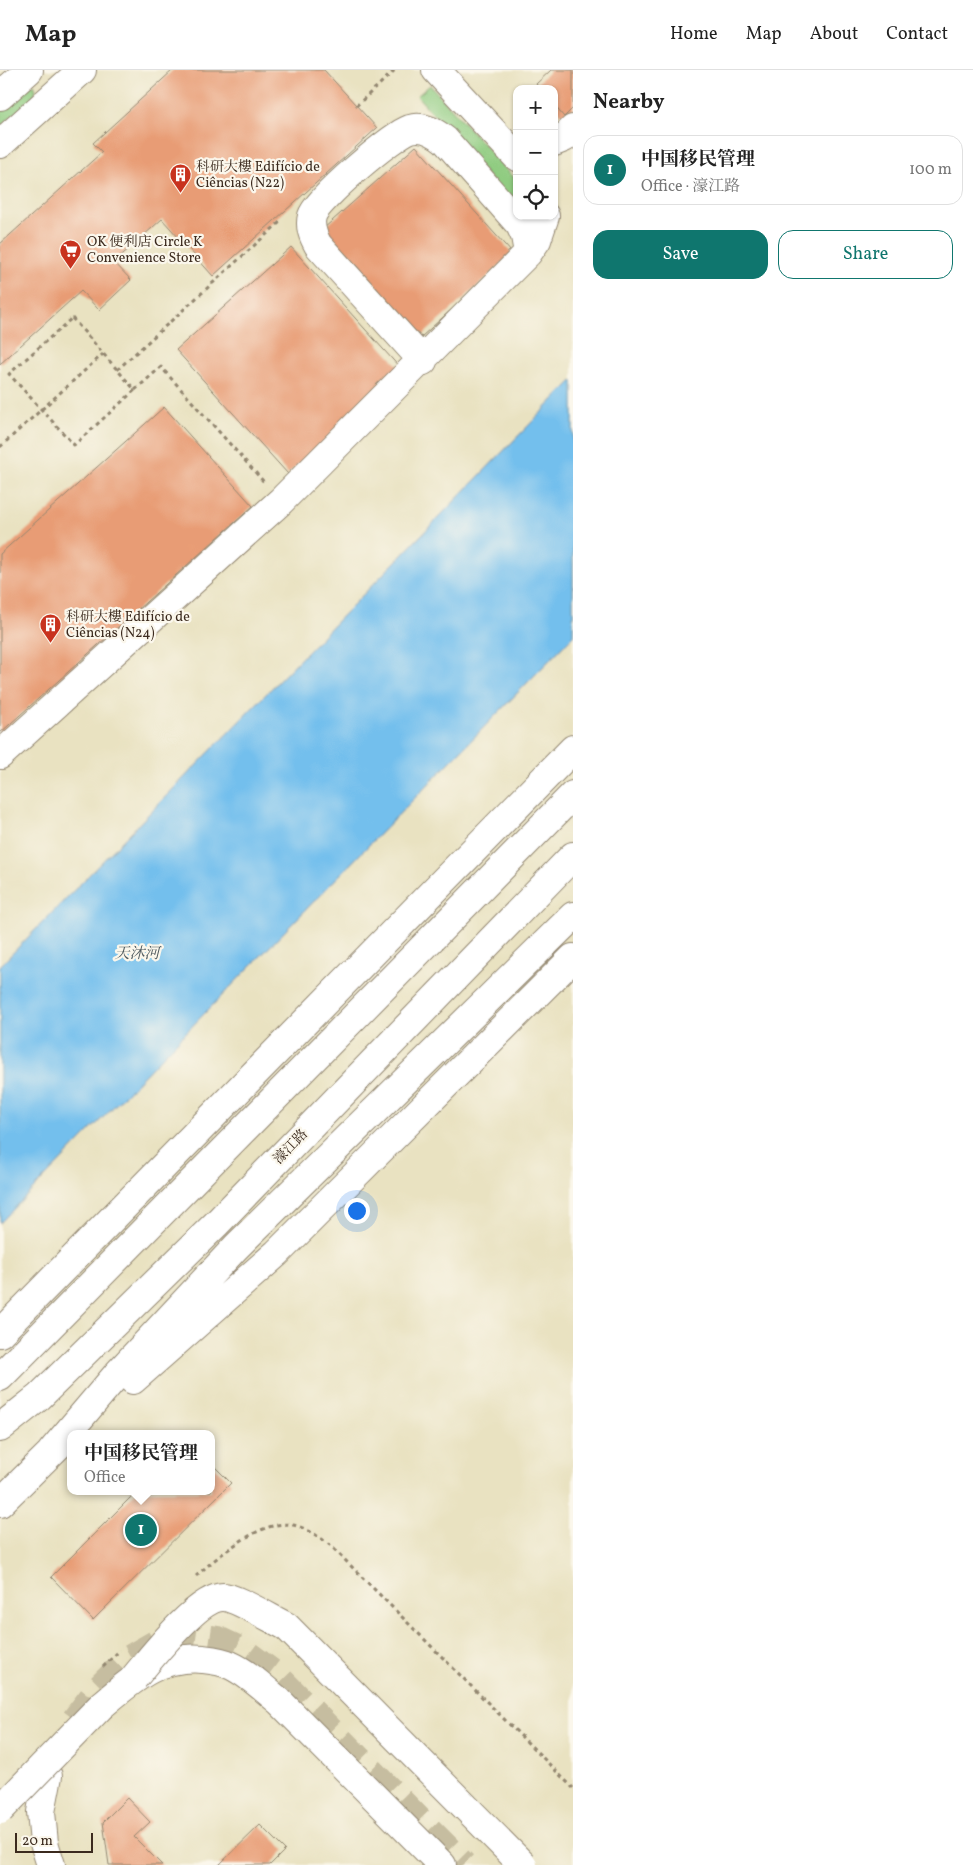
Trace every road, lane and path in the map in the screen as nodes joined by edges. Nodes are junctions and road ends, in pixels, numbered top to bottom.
1 (29, 70) edge
2 (40, 70) edge
3 (82, 70) edge
4 (396, 70) edge
5 (436, 70) edge
6 (0, 96) edge
7 (43, 105) junction
8 (356, 106) dead end
9 (0, 144) edge
10 (513, 150) edge
11 (544, 220) edge
12 (280, 222) dead end
13 (528, 253) junction
14 (103, 354) junction
15 (422, 361) junction
16 (117, 370) junction
17 (135, 390) junction
18 (41, 408) junction
19 (0, 447) edge
20 (281, 501) junction
21 (573, 749) edge
22 (0, 755) edge
23 (573, 795) edge
24 (573, 856) edge
25 (573, 916) edge
26 (573, 958) edge
27 (0, 1333) edge
28 (0, 1377) edge
29 (0, 1428) edge
30 (73, 1430) edge
31 (76, 1430) edge
32 (65, 1440) edge
33 (0, 1503) edge
34 (134, 1678) junction
35 (48, 1776) dead end
36 (0, 1810) edge
37 (51, 1865) edge
38 (442, 1865) edge
39 (523, 1865) edge

1 - 6 main road
2 - 7 main road
3 - 7 main road
4 - 8 path
5 - 10 main road
7 - 9 main road
11 - 13 main road
12 - 16 path
13 - 15 main road
13 - 15 main road
14 - 16 path
14 - 18 path
14 - 18 path
15 - 20 main road
16 - 17 path
17 - 18 path
17 - 20 path
18 - 19 path
20 - 22 main road
21 - 27 main road
23 - 28 main road
24 - 29 main road, 濠江路
25 - 30 main road
26 - 31 main road
32 - 33 main road
34 - 36 main road, bridge
34 - 38 main road
34 - 39 main road, bridge
35 - 37 main road

